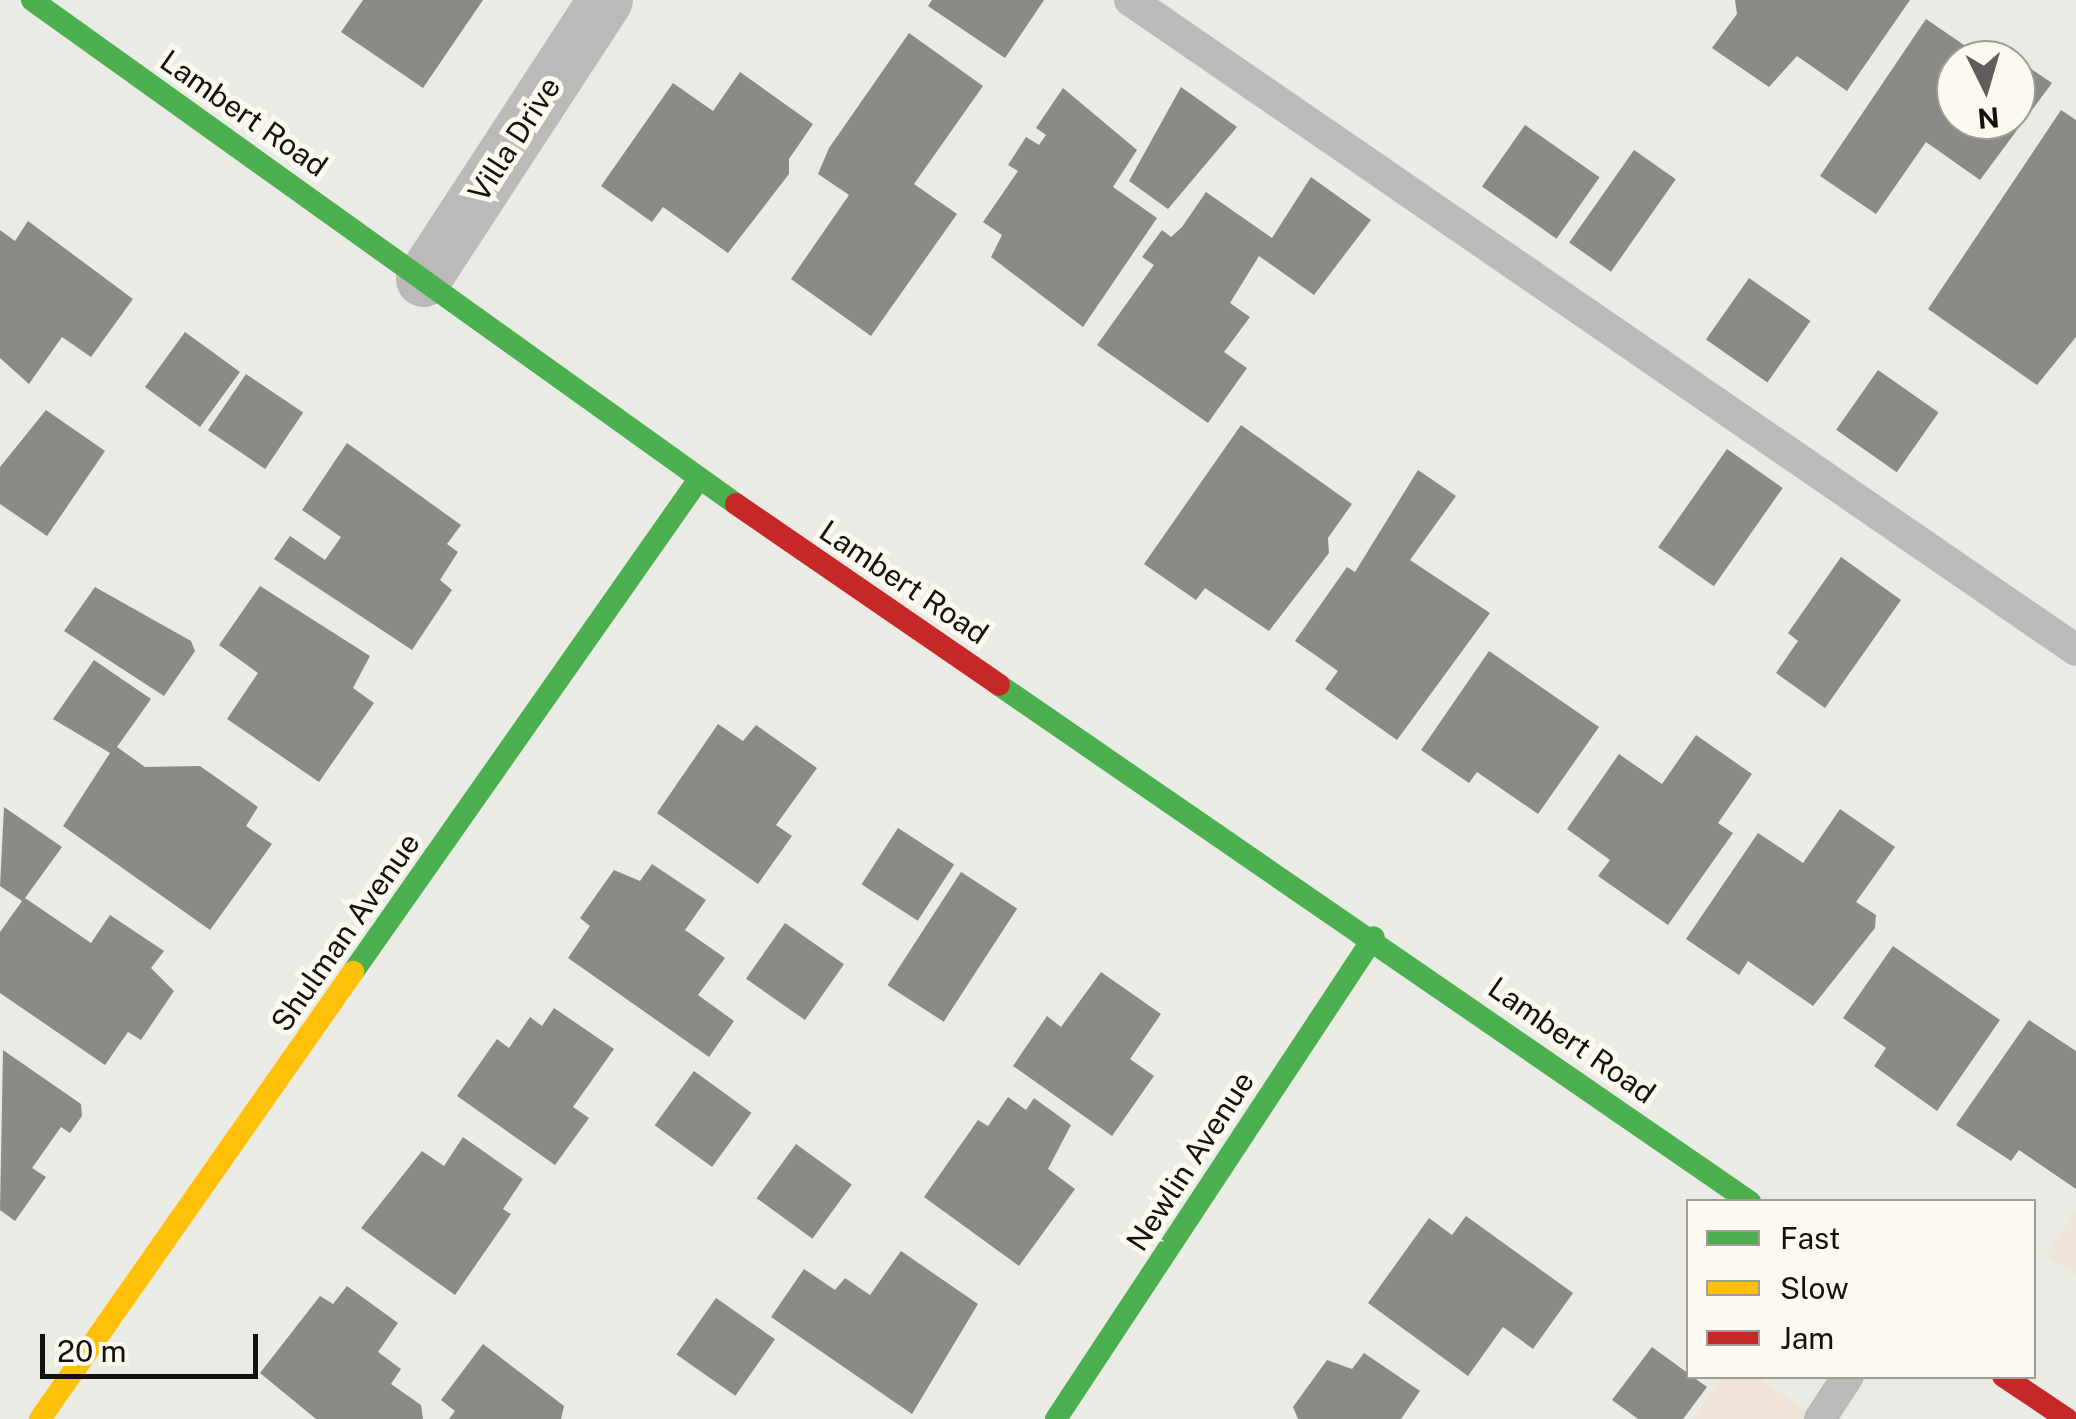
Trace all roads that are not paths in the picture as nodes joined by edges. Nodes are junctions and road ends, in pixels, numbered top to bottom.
1 (32, 0) edge
2 (606, 0) edge
3 (1130, 0) edge
4 (423, 278) junction
5 (699, 479) junction
6 (2076, 650) edge
7 (1374, 937) junction
8 (1746, 1199) edge
9 (1846, 1379) edge
10 (2007, 1379) edge
11 (2047, 1414) edge
12 (40, 1419) edge
13 (1056, 1419) edge
14 (1820, 1419) edge

1 - 4 main road, Lambert Road
2 - 4 street, Villa Drive
3 - 6 lane
4 - 5 main road, Lambert Road
5 - 7 main road, Lambert Road
5 - 12 main road, Shulman Avenue
7 - 8 main road, Lambert Road
7 - 13 main road, Newlin Avenue
9 - 14 lane
10 - 11 main road

